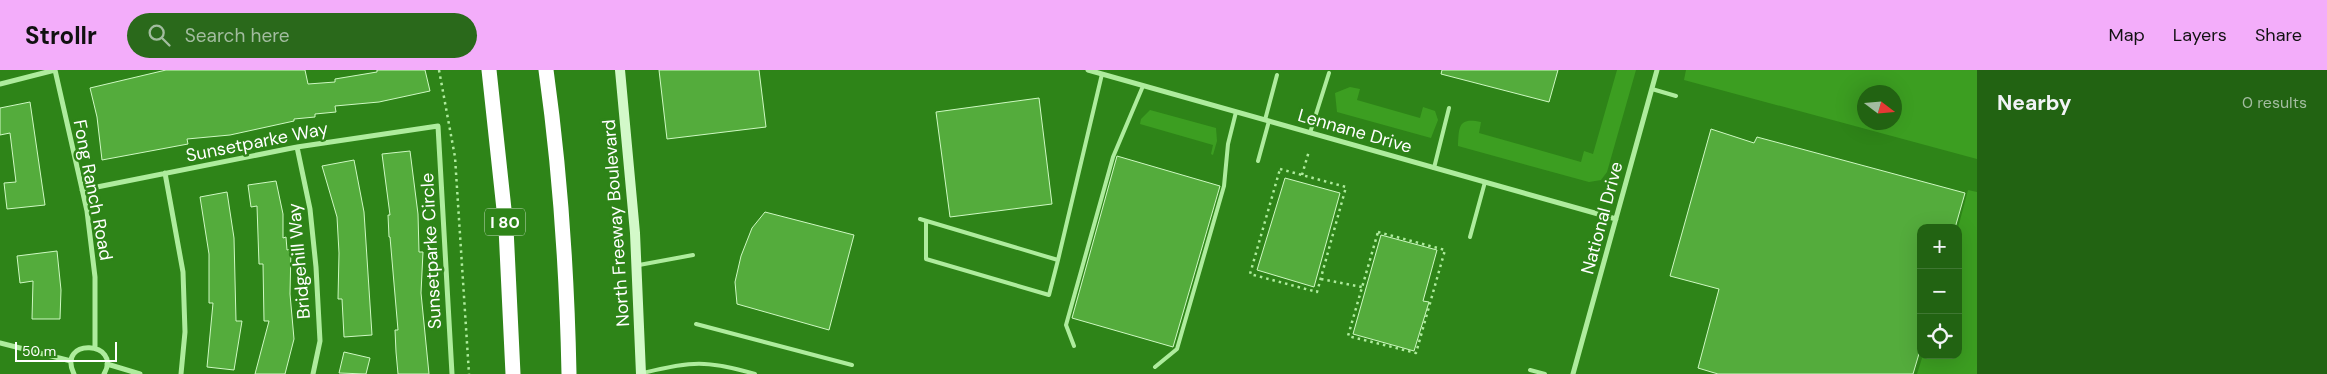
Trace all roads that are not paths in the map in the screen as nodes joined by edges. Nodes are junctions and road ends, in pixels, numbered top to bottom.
1 (55, 70) edge
2 (488, 70) edge
3 (546, 70) edge
4 (620, 70) edge
5 (1088, 70) edge
6 (1657, 70) edge
7 (1329, 73) dead end
8 (1102, 74) junction
9 (1277, 75) dead end
10 (0, 84) edge
11 (1144, 86) junction
12 (1652, 89) junction
13 (1676, 96) dead end
14 (1449, 108) dead end
15 (1236, 112) junction
16 (1267, 120) junction
17 (438, 126) joint
18 (1310, 133) junction
19 (297, 147) junction
20 (1258, 161) dead end
21 (1434, 168) junction
22 (166, 173) junction
23 (1485, 182) junction
24 (82, 190) junction
25 (920, 219) dead end
26 (1616, 219) junction
27 (926, 221) junction
28 (1470, 237) dead end
29 (693, 255) dead end
30 (1058, 260) junction
31 (637, 265) junction
32 (696, 324) dead end
33 (0, 342) edge
34 (1074, 346) dead end
35 (95, 347) junction
36 (71, 361) junction
37 (107, 364) junction
38 (852, 365) dead end
39 (1155, 367) dead end
40 (1530, 370) dead end
41 (74, 374) edge
42 (104, 374) edge
43 (140, 374) edge
44 (181, 374) edge
45 (313, 374) edge
46 (452, 374) edge
47 (513, 374) edge
48 (569, 374) edge
49 (641, 374) edge
50 (755, 374) edge
51 (1545, 374) edge
52 (1573, 374) edge

1 - 10 street
1 - 24 street, Fong Ranch Road
2 - 47 highway, I 80
3 - 48 highway
4 - 31 street, North Freeway Boulevard
5 - 8 street, Lennane Drive
6 - 12 street, National Drive
7 - 18 lane
8 - 11 street, Lennane Drive
8 - 30 lane
9 - 16 lane
11 - 15 street, Lennane Drive
11 - 34 lane
12 - 13 lane
12 - 26 street, National Drive
14 - 21 lane
15 - 16 street, Lennane Drive
15 - 39 lane
16 - 18 street, Lennane Drive
16 - 20 lane
17 - 19 street, Sunsetparke Way
17 - 46 street, Sunsetparke Circle
18 - 21 street, Lennane Drive
19 - 22 street, Sunsetparke Way
19 - 45 street, Bridgehill Way
21 - 23 street, Lennane Drive
22 - 24 street, Sunsetparke Way
22 - 44 street
23 - 26 street, Lennane Drive
23 - 28 lane
24 - 35 street, Fong Ranch Road
25 - 27 lane
26 - 52 street, National Drive
27 - 30 lane
27 - 30 lane
29 - 31 lane
31 - 49 street, North Freeway Boulevard
32 - 38 lane
33 - 36 street
35 - 36 street
35 - 37 street
36 - 41 street
37 - 42 street
37 - 43 street
40 - 51 lane
49 - 50 lane

